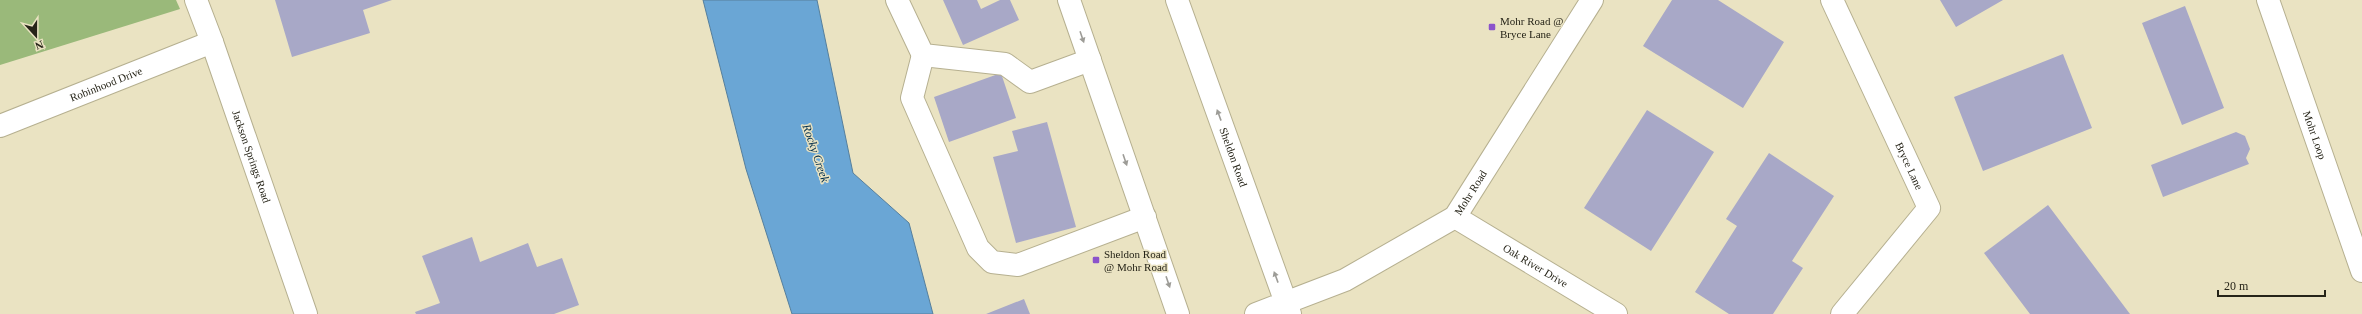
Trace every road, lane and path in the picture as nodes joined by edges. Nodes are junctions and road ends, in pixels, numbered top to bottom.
1 (196, 0) edge
2 (897, 0) edge
3 (1069, 0) edge
4 (1177, 0) edge
5 (1592, 0) edge
6 (1832, 0) edge
7 (2268, 0) edge
8 (212, 42) junction
9 (924, 55) junction
10 (1090, 60) junction
11 (0, 126) edge
12 (1145, 217) junction
13 (1455, 217) junction
14 (2362, 271) edge
15 (1288, 308) edge
16 (306, 314) edge
17 (1178, 314) edge
18 (1256, 314) edge
19 (1616, 314) edge
20 (1842, 314) edge

1 - 8 street, Jackson Springs Road
2 - 9 street
3 -> 10 street
15 -> 4 street, Sheldon Road
5 - 13 street, Mohr Road
6 - 20 street, Bryce Lane
7 - 14 street, Mohr Loop
8 - 11 street, Robinhood Drive
8 - 16 street, Jackson Springs Road
9 - 10 street
9 - 12 street
10 -> 12 street
12 -> 17 street
13 - 15 street, Mohr Road
13 - 19 street, Oak River Drive
15 - 18 street, Mohr Road

